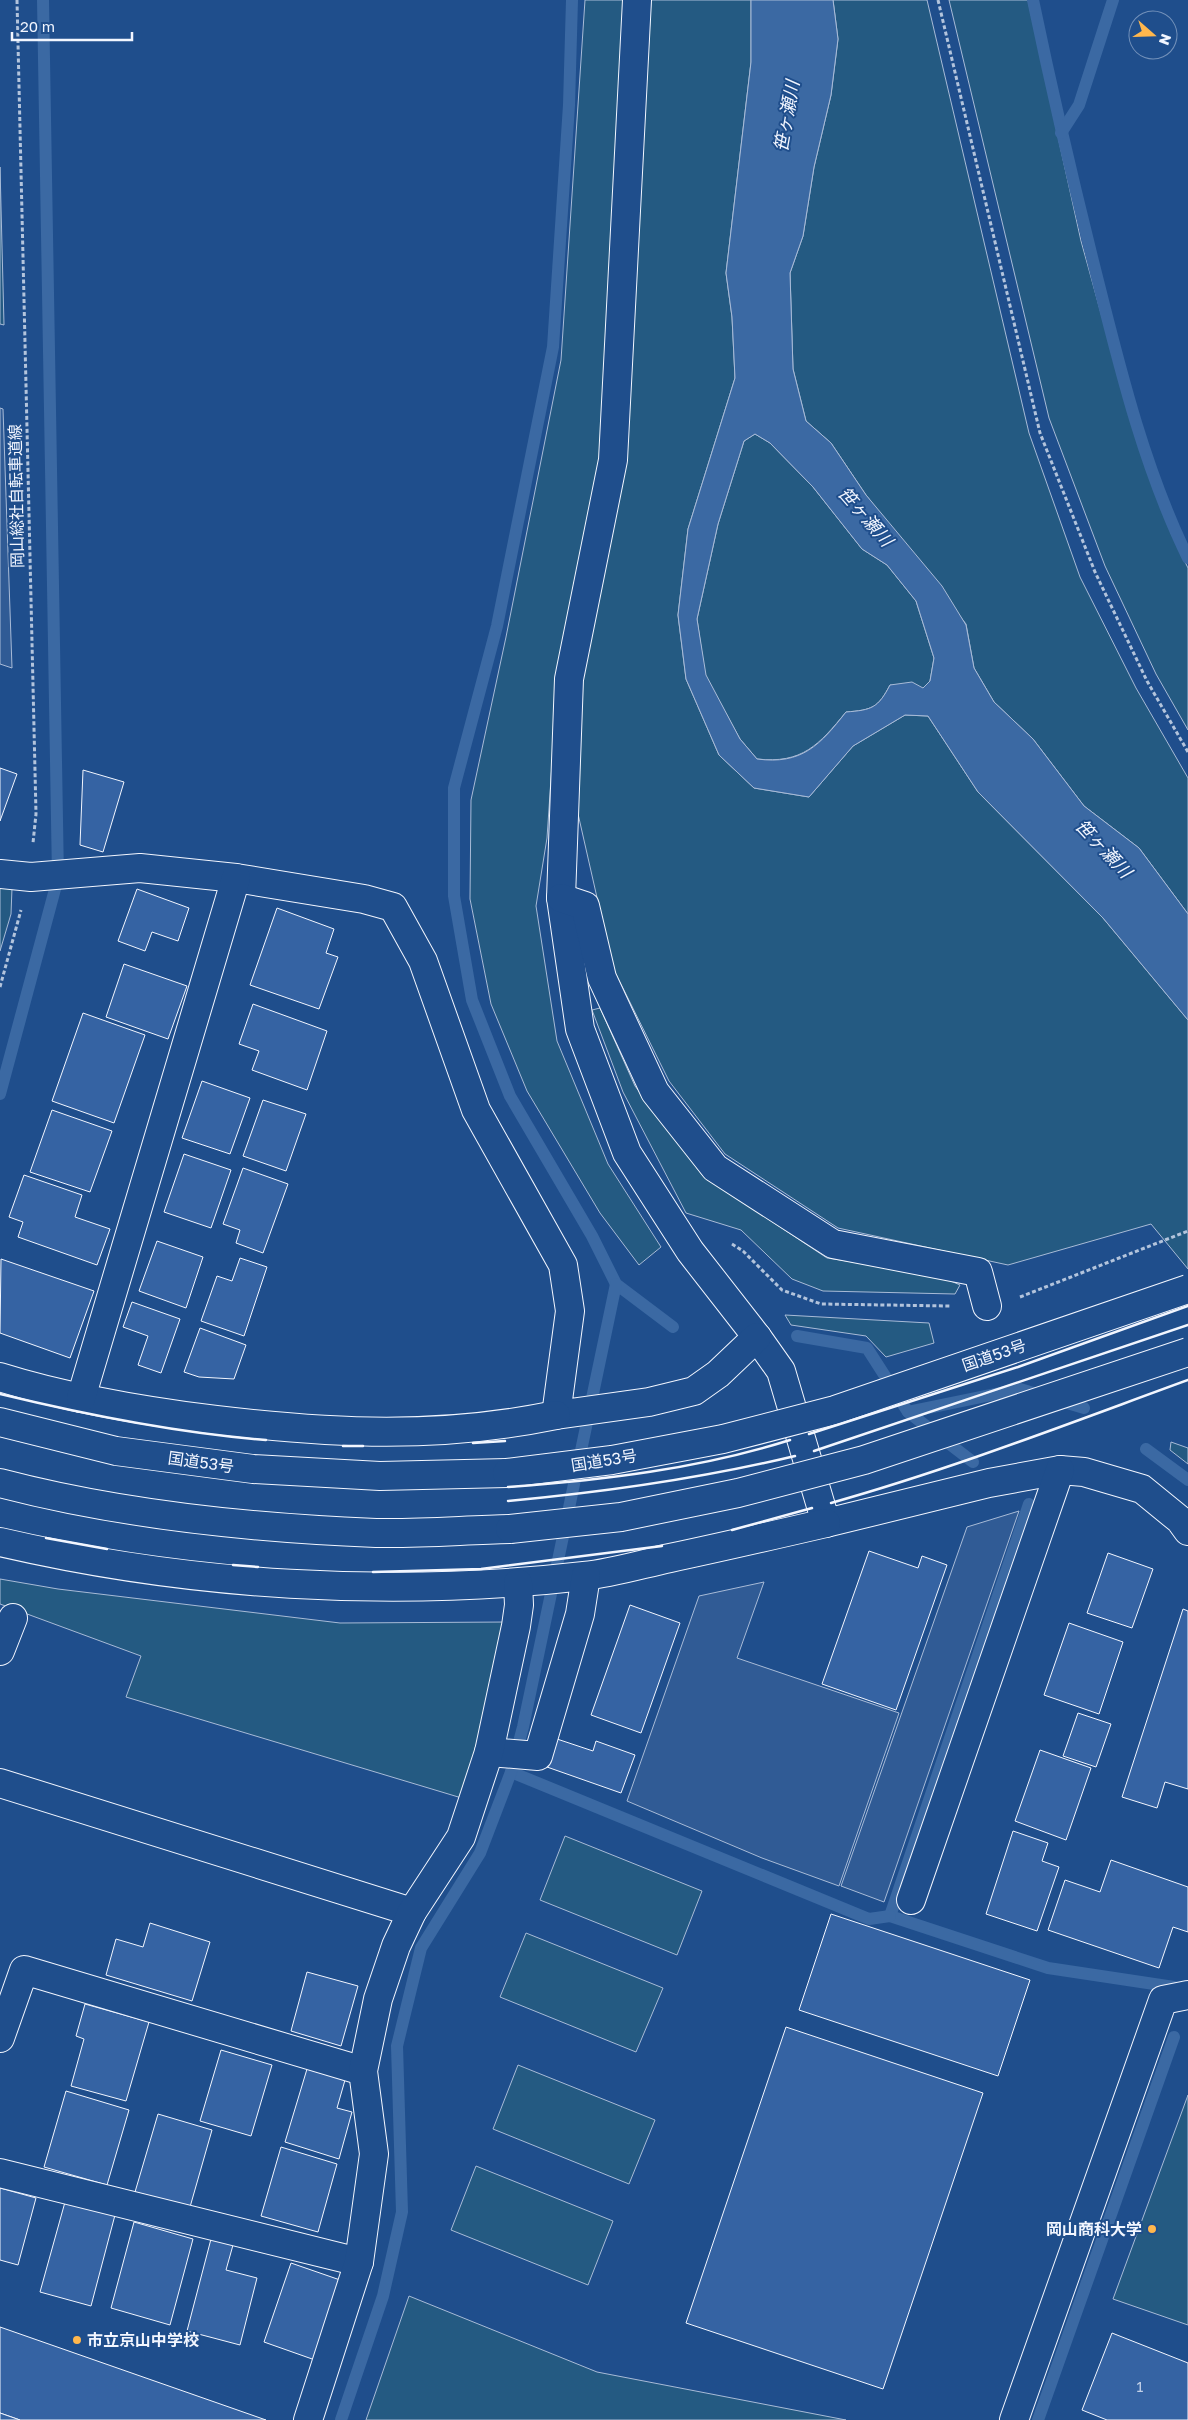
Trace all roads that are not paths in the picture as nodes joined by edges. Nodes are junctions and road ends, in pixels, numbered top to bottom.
1 (637, 0) edge
2 (0, 874) edge
3 (236, 878) junction
4 (561, 898) junction
5 (1188, 1289) edge
6 (987, 1306) dead end
7 (757, 1337) junction
8 (1188, 1352) edge
9 (0, 1377) edge
10 (81, 1398) junction
11 (564, 1414) junction
12 (0, 1422) edge
13 (1060, 1470) junction
14 (0, 1483) edge
15 (826, 1523) junction
16 (1188, 1531) edge
17 (0, 1542) edge
18 (578, 1577) junction
19 (526, 1582) junction
20 (13, 1618) dead end
21 (0, 1651) edge
22 (492, 1752) junction
23 (0, 1783) edge
24 (911, 1900) dead end
25 (412, 1912) junction
26 (1188, 1995) edge
27 (0, 2038) edge
28 (363, 2071) junction
29 (0, 2173) edge
30 (358, 2262) junction
31 (308, 2420) edge
32 (1014, 2420) edge

1 - 4 main road
2 - 3 main road
3 - 10 main road
3 - 11 main road
4 - 6 main road
4 - 7 main road
5 - 12 main road, 国道53号, bridge
7 - 11 main road
7 - 15 main road
8 - 14 main road, bridge
9 - 10 main road
10 - 11 main road
13 - 15 main road
13 - 16 main road
13 - 24 main road
15 - 18 main road
17 - 19 main road
18 - 19 main road
18 - 22 main road
19 - 22 main road
20 - 21 main road
22 - 25 main road
23 - 25 main road
25 - 28 main road
26 - 32 main road
27 - 28 main road
28 - 30 main road
29 - 30 main road
30 - 31 main road

